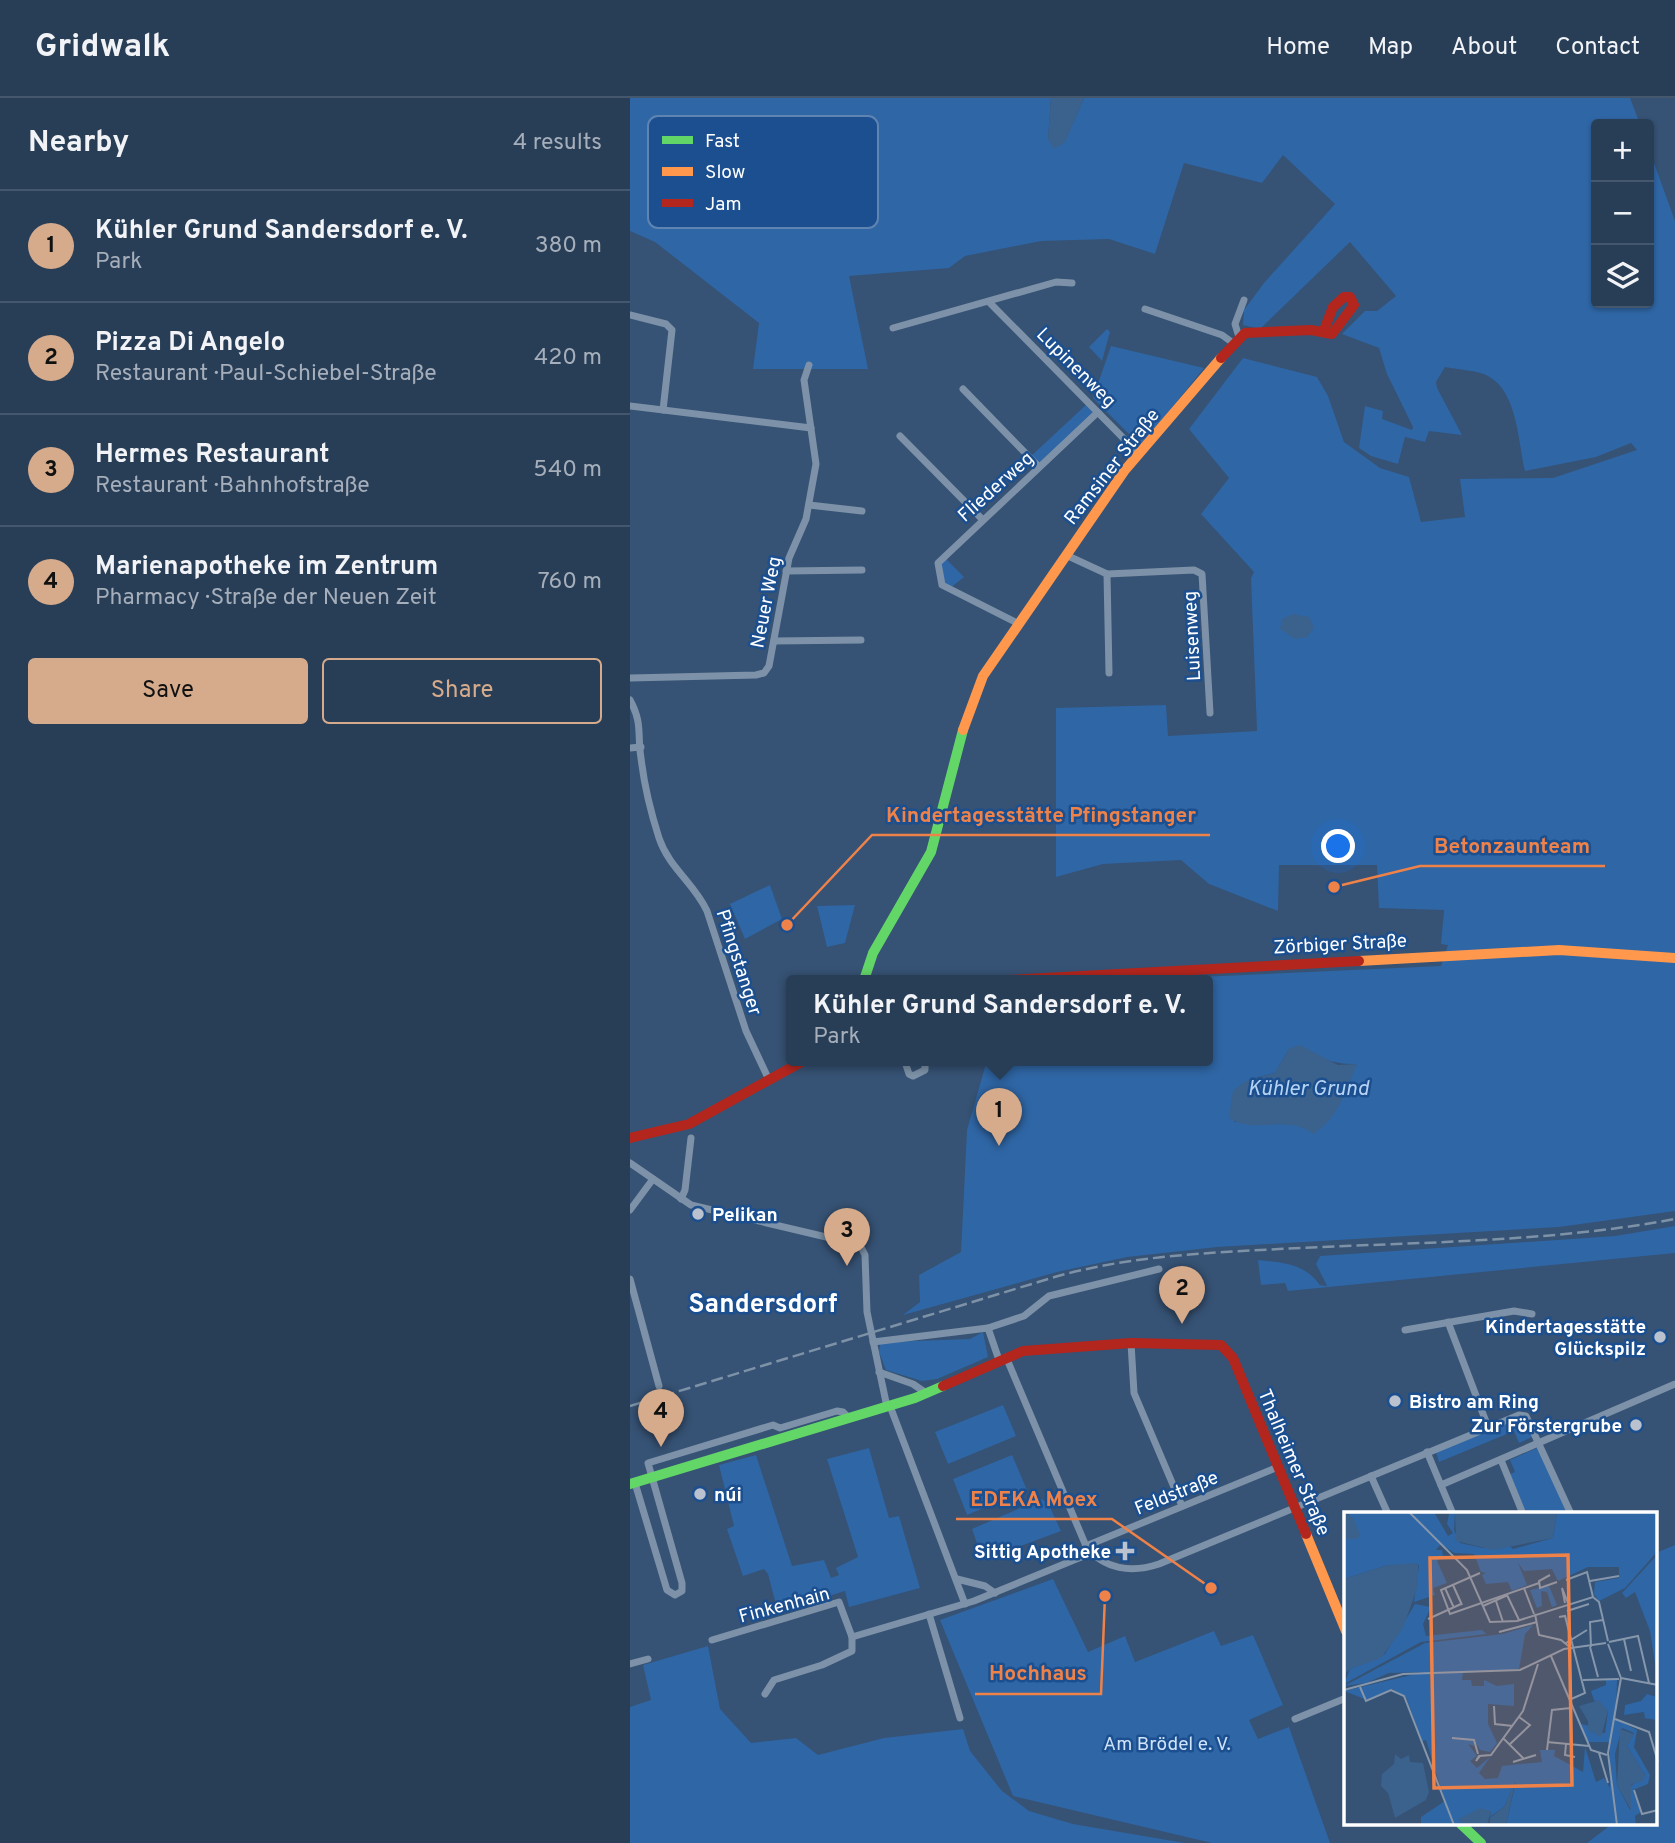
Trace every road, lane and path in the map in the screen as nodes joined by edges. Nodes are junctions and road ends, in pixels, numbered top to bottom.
1 (1072, 283) dead end
2 (1244, 300) dead end
3 (990, 303) junction
4 (1144, 309) dead end
5 (630, 315) edge
6 (893, 328) dead end
7 (1324, 330) dead end
8 (1236, 340) junction
9 (809, 365) dead end
10 (963, 389) dead end
11 (630, 406) edge
12 (663, 410) junction
13 (1098, 412) junction
14 (811, 428) junction
15 (900, 436) dead end
16 (1137, 452) junction
17 (1039, 467) junction
18 (809, 505) junction
19 (862, 511) dead end
20 (982, 519) junction
21 (1066, 555) junction
22 (862, 570) dead end
23 (786, 571) junction
24 (1107, 574) junction
25 (1019, 624) junction
26 (860, 640) dead end
27 (774, 641) junction
28 (1109, 673) dead end
29 (630, 678) edge
30 (630, 700) edge
31 (1210, 713) dead end
32 (641, 747) junction
33 (630, 748) edge
34 (1675, 958) edge
35 (866, 975) edge
36 (1099, 975) edge
37 (794, 1066) edge
38 (906, 1066) edge
39 (925, 1066) edge
40 (769, 1080) junction
41 (630, 1138) edge
42 (691, 1138) dead end
43 (630, 1163) edge
44 (653, 1179) junction
45 (681, 1199) junction
46 (630, 1210) edge
47 (1159, 1269) dead end
48 (630, 1279) edge
49 (1532, 1314) dead end
50 (1448, 1322) junction
51 (988, 1328) junction
52 (1405, 1330) dead end
53 (873, 1342) junction
54 (1131, 1343) junction
55 (1003, 1359) junction
56 (879, 1371) junction
57 (1675, 1384) edge
58 (659, 1386) dead end
59 (926, 1393) junction
60 (888, 1406) junction
61 (1488, 1427) junction
62 (780, 1434) junction
63 (719, 1442) junction
64 (1541, 1442) junction
65 (1427, 1452) junction
66 (723, 1456) junction
67 (1501, 1460) junction
68 (1278, 1466) junction
69 (1371, 1476) junction
70 (652, 1478) junction
71 (633, 1484) edge
72 (1441, 1485) junction
73 (1182, 1506) junction
74 (1295, 1508) junction
75 (1387, 1512) edge
76 (1452, 1512) edge
77 (1522, 1512) edge
78 (1570, 1512) edge
79 (1086, 1546) junction
80 (1091, 1553) junction
81 (957, 1579) junction
82 (995, 1593) junction
83 (965, 1604) junction
84 (929, 1614) junction
85 (1344, 1626) edge
86 (852, 1637) junction
87 (712, 1640) dead end
88 (648, 1659) dead end
89 (630, 1664) edge
90 (765, 1694) dead end
91 (1344, 1699) edge
92 (960, 1718) dead end
93 (1295, 1719) dead end
94 (1463, 1826) edge
95 (1480, 1843) edge

1 - 3 street
2 - 8 street
3 - 6 street
3 - 13 street, Lupinenweg
4 - 8 street
5 - 12 street
7 - 8 street
8 - 16 street, Ramsiner Straße
9 - 14 street, Neuer Weg
10 - 17 street
11 - 12 street
12 - 14 street
13 - 16 street, Lupinenweg
13 - 17 street, Fliederweg
14 - 18 street, Neuer Weg
15 - 20 street
16 - 21 street, Ramsiner Straße
17 - 20 street, Fliederweg
18 - 19 street
18 - 23 street, Neuer Weg
20 - 25 street, Fliederweg
21 - 24 street, Luisenweg
21 - 25 street, Ramsiner Straße
22 - 23 street
23 - 27 street, Neuer Weg
24 - 28 street
24 - 31 street, Luisenweg
25 - 35 street, Ramsiner Straße
26 - 27 street
27 - 29 street, Neuer Weg
30 - 32 street, Pfingstanger
32 - 33 street
32 - 40 street, Pfingstanger
34 - 36 street, Zörbiger Straße
37 - 40 street
38 - 39 street
40 - 41 street
42 - 45 street
43 - 44 street
44 - 45 street
44 - 46 street
45 - 53 street
47 - 51 street
48 - 58 street
49 - 50 street
50 - 52 street
50 - 61 street
51 - 53 street
51 - 55 street
53 - 56 street
54 - 55 street
54 - 68 street, Thalheimer Straße
54 - 73 street
55 - 59 street
55 - 79 street
56 - 59 street
56 - 60 street
57 - 64 street
59 - 60 street
60 - 62 street
60 - 81 street
61 - 64 street
61 - 65 street
62 - 63 street
62 - 66 street
63 - 66 street
63 - 70 street
64 - 67 street
64 - 78 street
65 - 69 street
65 - 72 street
66 - 70 street
67 - 72 street
67 - 77 street
68 - 73 street, Feldstraße
68 - 74 street, Thalheimer Straße
69 - 74 street
69 - 75 street
70 - 71 street
70 - 71 street
72 - 76 street
73 - 79 street, Feldstraße
74 - 80 street
74 - 85 street, Thalheimer Straße
79 - 80 street
80 - 82 street
81 - 82 street
81 - 83 street
82 - 83 street
83 - 84 street
84 - 86 street
84 - 92 street
86 - 87 street, Finkenhain
86 - 90 street
88 - 89 street
91 - 93 street
94 - 95 street

